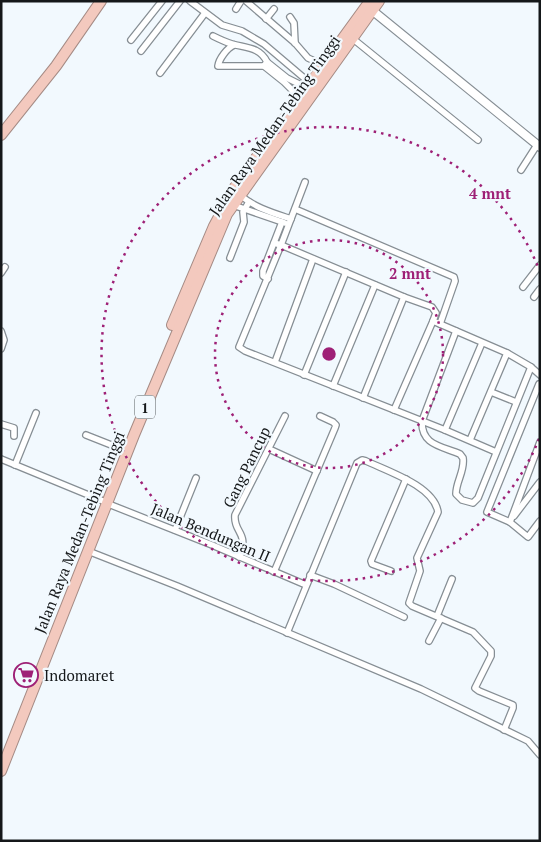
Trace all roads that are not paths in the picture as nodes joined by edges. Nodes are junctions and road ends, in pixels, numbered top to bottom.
1 (93, 1) edge
2 (101, 1) edge
3 (162, 1) edge
4 (180, 1) edge
5 (190, 1) edge
6 (241, 1) edge
7 (246, 1) edge
8 (379, 1) edge
9 (371, 6) edge
10 (236, 9) dead end
11 (274, 9) dead end
12 (205, 13) junction
13 (290, 17) dead end
14 (266, 20) junction
15 (213, 36) dead end
16 (352, 38) junction
17 (131, 40) dead end
18 (295, 43) junction
19 (234, 45) junction
20 (141, 51) dead end
21 (265, 64) junction
22 (323, 65) junction
23 (160, 73) dead end
24 (286, 80) junction
25 (309, 86) junction
26 (29, 96) junction
27 (300, 98) junction
28 (288, 121) junction
29 (1, 126) edge
30 (1, 134) edge
31 (478, 140) dead end
32 (272, 144) junction
33 (539, 146) edge
34 (521, 170) dead end
35 (305, 182) dead end
36 (240, 195) junction
37 (249, 202) junction
38 (233, 205) junction
39 (245, 209) junction
40 (295, 209) junction
41 (292, 219) junction
42 (282, 222) junction
43 (289, 225) junction
44 (274, 243) junction
45 (281, 245) junction
46 (230, 258) dead end
47 (313, 258) junction
48 (540, 265) edge
49 (5, 267) dead end
50 (346, 272) junction
51 (1, 273) edge
52 (268, 279) junction
53 (376, 285) junction
54 (523, 287) dead end
55 (540, 289) edge
56 (404, 297) junction
57 (534, 297) dead end
58 (432, 322) junction
59 (440, 324) junction
60 (1, 331) edge
61 (456, 331) junction
62 (482, 343) junction
63 (1, 349) edge
64 (507, 353) junction
65 (275, 362) junction
66 (532, 368) junction
67 (304, 375) junction
68 (540, 375) edge
69 (540, 385) edge
70 (334, 386) junction
71 (491, 392) junction
72 (363, 398) junction
73 (516, 402) junction
74 (394, 410) junction
75 (36, 413) dead end
76 (285, 416) dead end
77 (320, 416) dead end
78 (422, 421) junction
79 (1, 424) edge
80 (445, 430) junction
81 (86, 435) dead end
82 (14, 436) dead end
83 (470, 440) junction
84 (269, 449) junction
85 (538, 449) edge
86 (124, 450) junction
87 (496, 452) junction
88 (1, 459) edge
89 (15, 465) junction
90 (317, 471) junction
91 (196, 478) dead end
92 (406, 479) junction
93 (540, 482) edge
94 (105, 502) junction
95 (540, 521) edge
96 (510, 523) junction
97 (175, 530) junction
98 (88, 551) junction
99 (239, 557) junction
100 (391, 571) dead end
101 (274, 572) junction
102 (310, 575) junction
103 (452, 579) dead end
104 (306, 585) junction
105 (404, 617) dead end
106 (439, 617) junction
107 (287, 633) junction
108 (429, 641) dead end
109 (504, 730) junction
110 (540, 755) edge
111 (1, 757) edge
112 (1, 771) edge

1 - 26 highway
2 - 26 highway
3 - 17 street
4 - 20 street
5 - 12 street
6 - 10 street
7 - 14 street
8 - 9 highway, Jalan Raya Medan-Tebing Tinggi / 1
9 - 16 highway, Jalan Raya Medan-Tebing Tinggi / 1
9 - 22 highway, Jalan Raya Medan-Tebing Tinggi / 1
9 - 33 main road
11 - 14 street
12 - 23 street
12 - 25 street
13 - 18 street
14 - 18 street
15 - 19 street
16 - 28 highway, Jalan Raya Medan-Tebing Tinggi / 1
16 - 31 street
18 - 22 street
19 - 21 street
19 - 21 street
21 - 24 street
22 - 25 highway, Jalan Raya Medan-Tebing Tinggi / 1
24 - 25 street
24 - 27 street
25 - 27 highway, Jalan Raya Medan-Tebing Tinggi / 1
26 - 29 highway
26 - 30 highway
27 - 28 highway, Jalan Raya Medan-Tebing Tinggi / 1
28 - 32 highway, Jalan Raya Medan-Tebing Tinggi / 1
32 - 36 highway, Jalan Raya Medan-Tebing Tinggi / 1
32 - 86 highway, Jalan Raya Medan-Tebing Tinggi / 1
33 - 34 street
35 - 40 street
36 - 37 street
36 - 38 highway, Jalan Raya Medan-Tebing Tinggi / 1
37 - 39 street
37 - 41 street
38 - 39 street
38 - 94 highway, Jalan Raya Medan-Tebing Tinggi / 1
39 - 42 street
39 - 46 street
40 - 41 street
40 - 59 street
41 - 43 street
42 - 43 street
42 - 44 street
43 - 45 street
44 - 45 street
44 - 52 street
45 - 47 street
45 - 52 street
47 - 50 street
47 - 65 street
48 - 54 street
49 - 51 street
50 - 53 street
50 - 67 street
52 - 65 street
53 - 56 street
53 - 70 street
55 - 57 street
56 - 58 street
56 - 72 street
58 - 59 street
58 - 74 street
59 - 61 street
60 - 63 street
61 - 62 street
61 - 78 street
62 - 64 street
62 - 80 street
64 - 66 street
64 - 71 street
65 - 67 street
66 - 68 street
66 - 73 street
67 - 70 street
69 - 96 street
70 - 72 street
71 - 73 street
71 - 83 street
72 - 74 street
73 - 87 street
74 - 78 street
75 - 89 street
76 - 84 street, Gang Pancup
77 - 90 street
78 - 80 street
78 - 87 street
79 - 82 street
80 - 83 street
81 - 86 street
83 - 87 street
84 - 90 street
84 - 99 street, Gang Pancup
85 - 96 street
86 - 94 highway, Jalan Raya Medan-Tebing Tinggi / 1
88 - 89 street, Jalan Bendungan II
89 - 94 street, Jalan Bendungan II
90 - 101 street
91 - 97 street
92 - 100 street
92 - 102 street
92 - 106 street
93 - 96 street
94 - 97 street, Jalan Bendungan II
94 - 98 highway, Jalan Raya Medan-Tebing Tinggi / 1
94 - 111 highway, Jalan Raya Medan-Tebing Tinggi / 1
95 - 96 street
97 - 99 street, Jalan Bendungan II
98 - 107 street
98 - 112 highway, Jalan Raya Medan-Tebing Tinggi / 1
99 - 101 street, Jalan Bendungan II
101 - 104 street, Jalan Bendungan II
102 - 104 street
102 - 105 street
103 - 106 street
104 - 107 street
106 - 108 street
106 - 109 street
107 - 109 street
109 - 110 street

